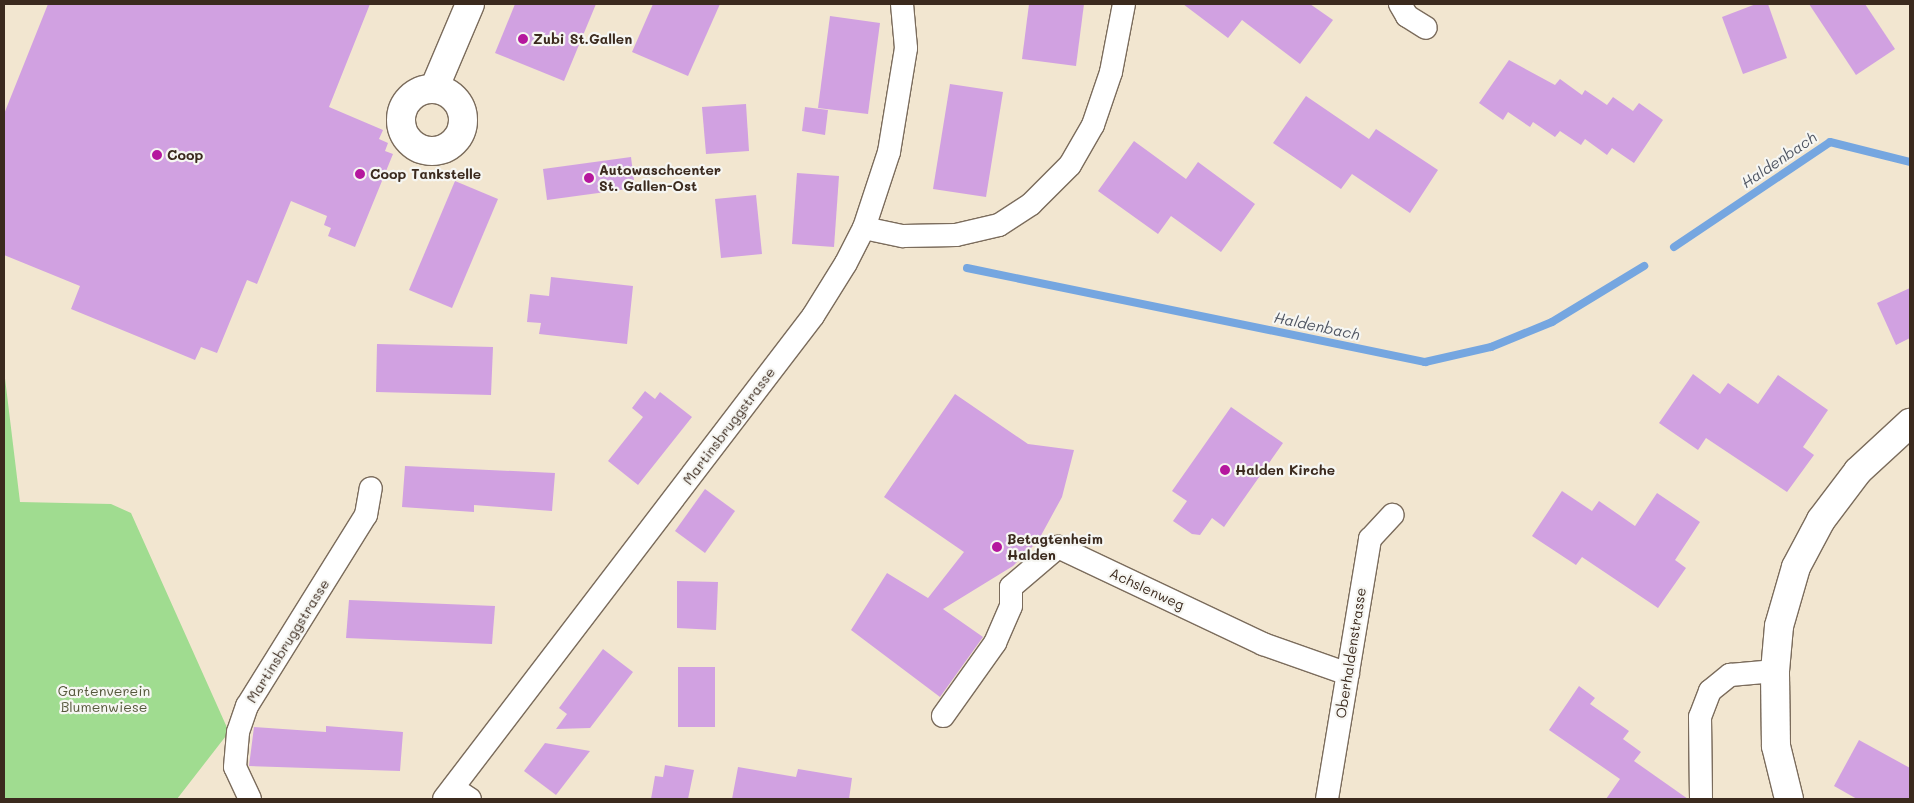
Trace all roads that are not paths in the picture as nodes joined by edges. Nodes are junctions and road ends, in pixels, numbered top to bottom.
1 (470, 4) edge
2 (902, 4) edge
3 (1124, 4) edge
4 (1400, 4) edge
5 (1426, 28) dead end
6 (434, 89) dead end
7 (864, 228) junction
8 (1910, 423) edge
9 (371, 488) dead end
10 (1392, 515) dead end
11 (1775, 671) junction
12 (1348, 674) junction
13 (942, 716) dead end
14 (456, 795) edge
15 (250, 799) edge
16 (1327, 799) edge
17 (1701, 799) edge
18 (1789, 799) edge

1 - 6 street
2 - 7 street, Martinsbruggstrasse
3 - 7 street
4 - 5 street
7 - 14 street, Martinsbruggstrasse
8 - 11 street
9 - 15 street, Martinsbruggstrasse
10 - 12 street, Oberhaldenstrasse
11 - 17 street
11 - 18 street
12 - 13 street, Achslenweg
12 - 16 street, Oberhaldenstrasse

